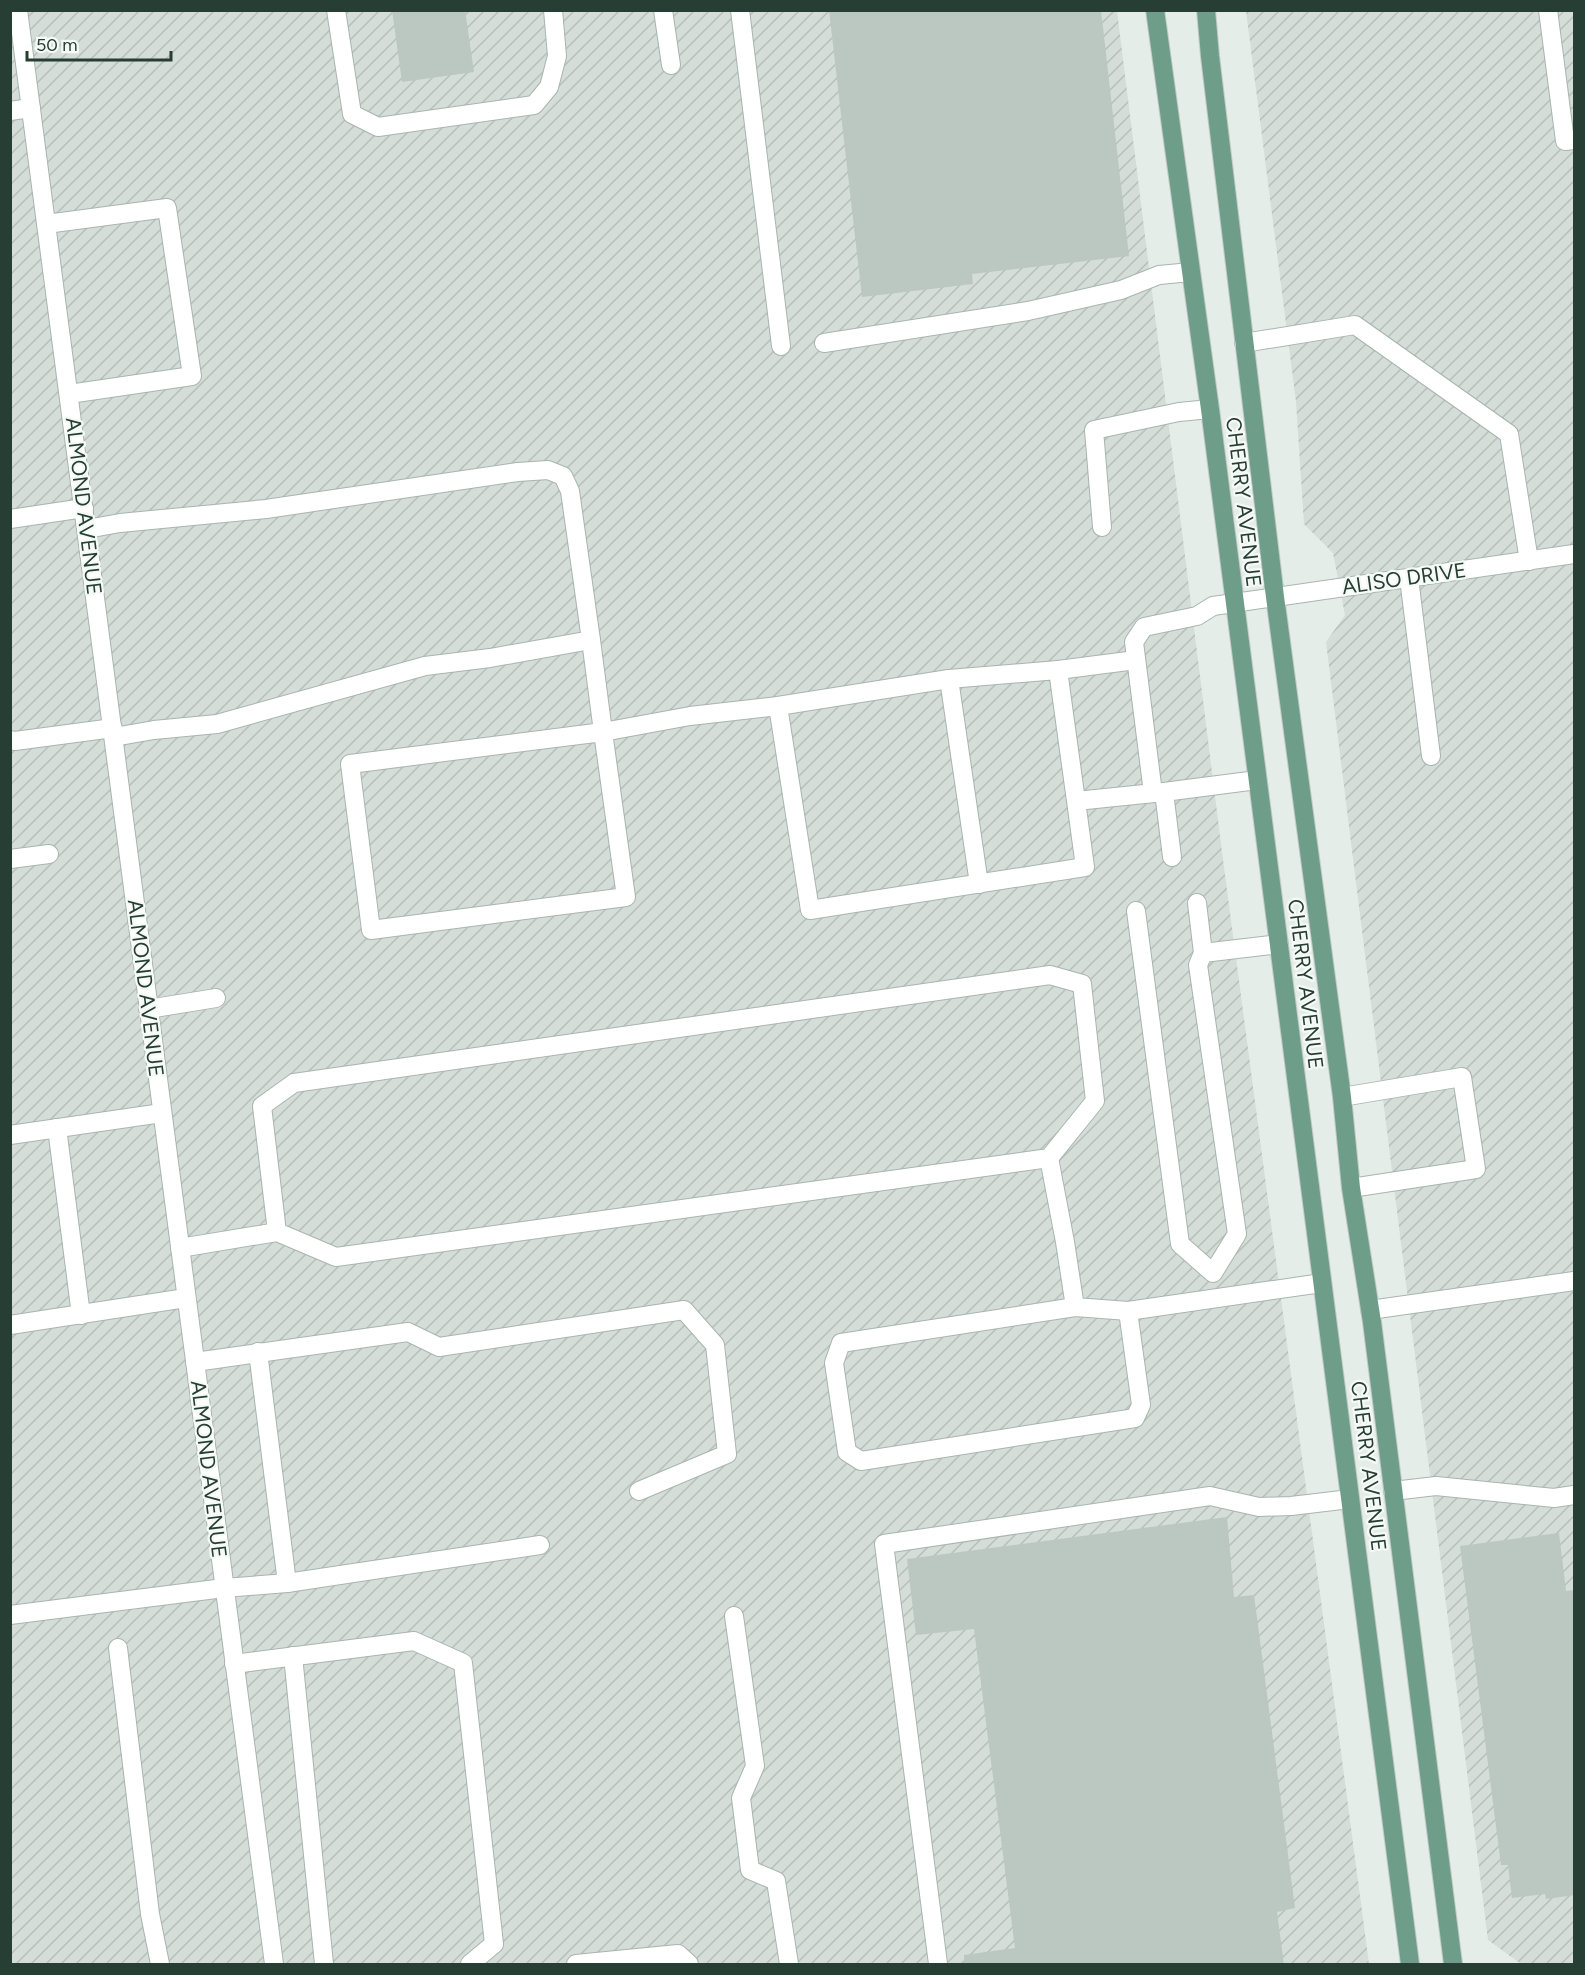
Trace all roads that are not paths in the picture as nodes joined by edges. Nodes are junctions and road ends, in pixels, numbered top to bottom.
1 (18, 10) edge
2 (336, 10) edge
3 (553, 10) edge
4 (663, 10) edge
5 (740, 10) edge
6 (1155, 10) edge
7 (1206, 10) edge
8 (1548, 10) edge
9 (671, 65) dead end
10 (31, 108) junction
11 (10, 111) edge
12 (1575, 140) edge
13 (46, 224) junction
14 (1191, 272) junction
15 (824, 343) dead end
16 (1244, 343) junction
17 (781, 346) dead end
18 (69, 394) junction
19 (1210, 409) junction
20 (84, 508) junction
21 (10, 519) edge
22 (1102, 528) dead end
23 (87, 529) junction
24 (1575, 554) edge
25 (1529, 561) junction
26 (1409, 578) junction
27 (1275, 597) junction
28 (1234, 603) junction
29 (591, 640) junction
30 (1136, 660) junction
31 (1058, 670) junction
32 (949, 679) junction
33 (778, 706) junction
34 (603, 732) junction
35 (114, 733) junction
36 (13, 740) edge
37 (1431, 756) dead end
38 (1257, 780) junction
39 (1159, 793) junction
40 (1076, 801) junction
41 (49, 854) dead end
42 (1172, 857) dead end
43 (10, 860) edge
44 (979, 884) junction
45 (1197, 903) dead end
46 (1136, 911) dead end
47 (1279, 944) junction
48 (1203, 952) junction
49 (216, 998) dead end
50 (148, 1009) junction
51 (1342, 1097) junction
52 (162, 1113) junction
53 (57, 1128) junction
54 (10, 1135) edge
55 (1049, 1158) junction
56 (1351, 1188) junction
57 (277, 1232) junction
58 (180, 1248) junction
59 (1213, 1273) junction
60 (1575, 1281) edge
61 (1322, 1283) junction
62 (186, 1298) junction
63 (1216, 1299) junction
64 (1075, 1307) junction
65 (1370, 1310) junction
66 (1128, 1311) junction
67 (81, 1315) junction
68 (10, 1325) edge
69 (258, 1352) junction
70 (195, 1362) junction
71 (639, 1491) dead end
72 (1394, 1491) junction
73 (1575, 1495) edge
74 (1350, 1499) junction
75 (540, 1545) dead end
76 (287, 1583) junction
77 (224, 1588) junction
78 (10, 1615) edge
79 (734, 1616) dead end
80 (118, 1648) dead end
81 (293, 1656) junction
82 (234, 1664) junction
83 (160, 1965) edge
84 (274, 1965) edge
85 (324, 1965) edge
86 (470, 1965) edge
87 (576, 1965) edge
88 (689, 1965) edge
89 (789, 1965) edge
90 (938, 1965) edge
91 (1410, 1965) edge
92 (1454, 1965) edge

1 - 10 street, ALMOND AVENUE
2 - 3 street
4 - 9 street
5 - 17 street
6 - 14 main road, CHERRY AVENUE
7 - 16 main road, CHERRY AVENUE
8 - 12 street
10 - 11 street
10 - 13 street, ALMOND AVENUE
13 - 18 street, ALMOND AVENUE
13 - 18 street
14 - 15 street
14 - 19 main road, CHERRY AVENUE
16 - 25 street
16 - 27 main road, CHERRY AVENUE
18 - 20 street, ALMOND AVENUE
19 - 22 street
19 - 28 main road, CHERRY AVENUE
20 - 21 street
20 - 23 street, ALMOND AVENUE
23 - 29 street
23 - 35 street, ALMOND AVENUE
24 - 25 street, ALISO DRIVE
25 - 26 street, ALISO DRIVE
26 - 27 street, ALISO DRIVE
26 - 37 street
27 - 28 street, ALISO DRIVE
27 - 51 main road, CHERRY AVENUE
28 - 30 street, ALISO DRIVE
28 - 38 main road, CHERRY AVENUE
29 - 34 street
29 - 35 street
30 - 31 street
30 - 39 street, ALISO DRIVE
31 - 32 street
31 - 40 street
32 - 33 street
32 - 44 street
33 - 34 street
33 - 44 street
34 - 34 street
35 - 36 street
35 - 50 street, ALMOND AVENUE
38 - 39 street
38 - 47 main road, CHERRY AVENUE
39 - 40 street
39 - 42 street, ALISO DRIVE
40 - 44 street
41 - 43 street
45 - 48 street
46 - 59 street
47 - 48 street
47 - 61 main road, CHERRY AVENUE
48 - 59 street
49 - 50 street
50 - 52 street, ALMOND AVENUE
51 - 56 main road, CHERRY AVENUE
51 - 56 street
52 - 53 street
52 - 58 street, ALMOND AVENUE
53 - 54 street
53 - 67 street
55 - 57 street
55 - 57 street
55 - 64 street
56 - 65 main road, CHERRY AVENUE
57 - 58 street
58 - 62 street, ALMOND AVENUE
59 - 63 street
60 - 65 street
61 - 63 street
61 - 74 main road, CHERRY AVENUE
62 - 67 street
62 - 70 street, ALMOND AVENUE
63 - 66 street
64 - 66 street
64 - 66 street
65 - 72 main road, CHERRY AVENUE
67 - 68 street
69 - 70 street
69 - 71 street
69 - 76 street
70 - 77 street, ALMOND AVENUE
72 - 73 street
72 - 92 main road, CHERRY AVENUE
74 - 90 street
74 - 91 main road, CHERRY AVENUE
75 - 76 street
76 - 77 street
77 - 78 street
77 - 82 street, ALMOND AVENUE
79 - 89 street
80 - 83 street
81 - 82 street
81 - 85 street
81 - 86 street
82 - 84 street, ALMOND AVENUE
87 - 88 street

